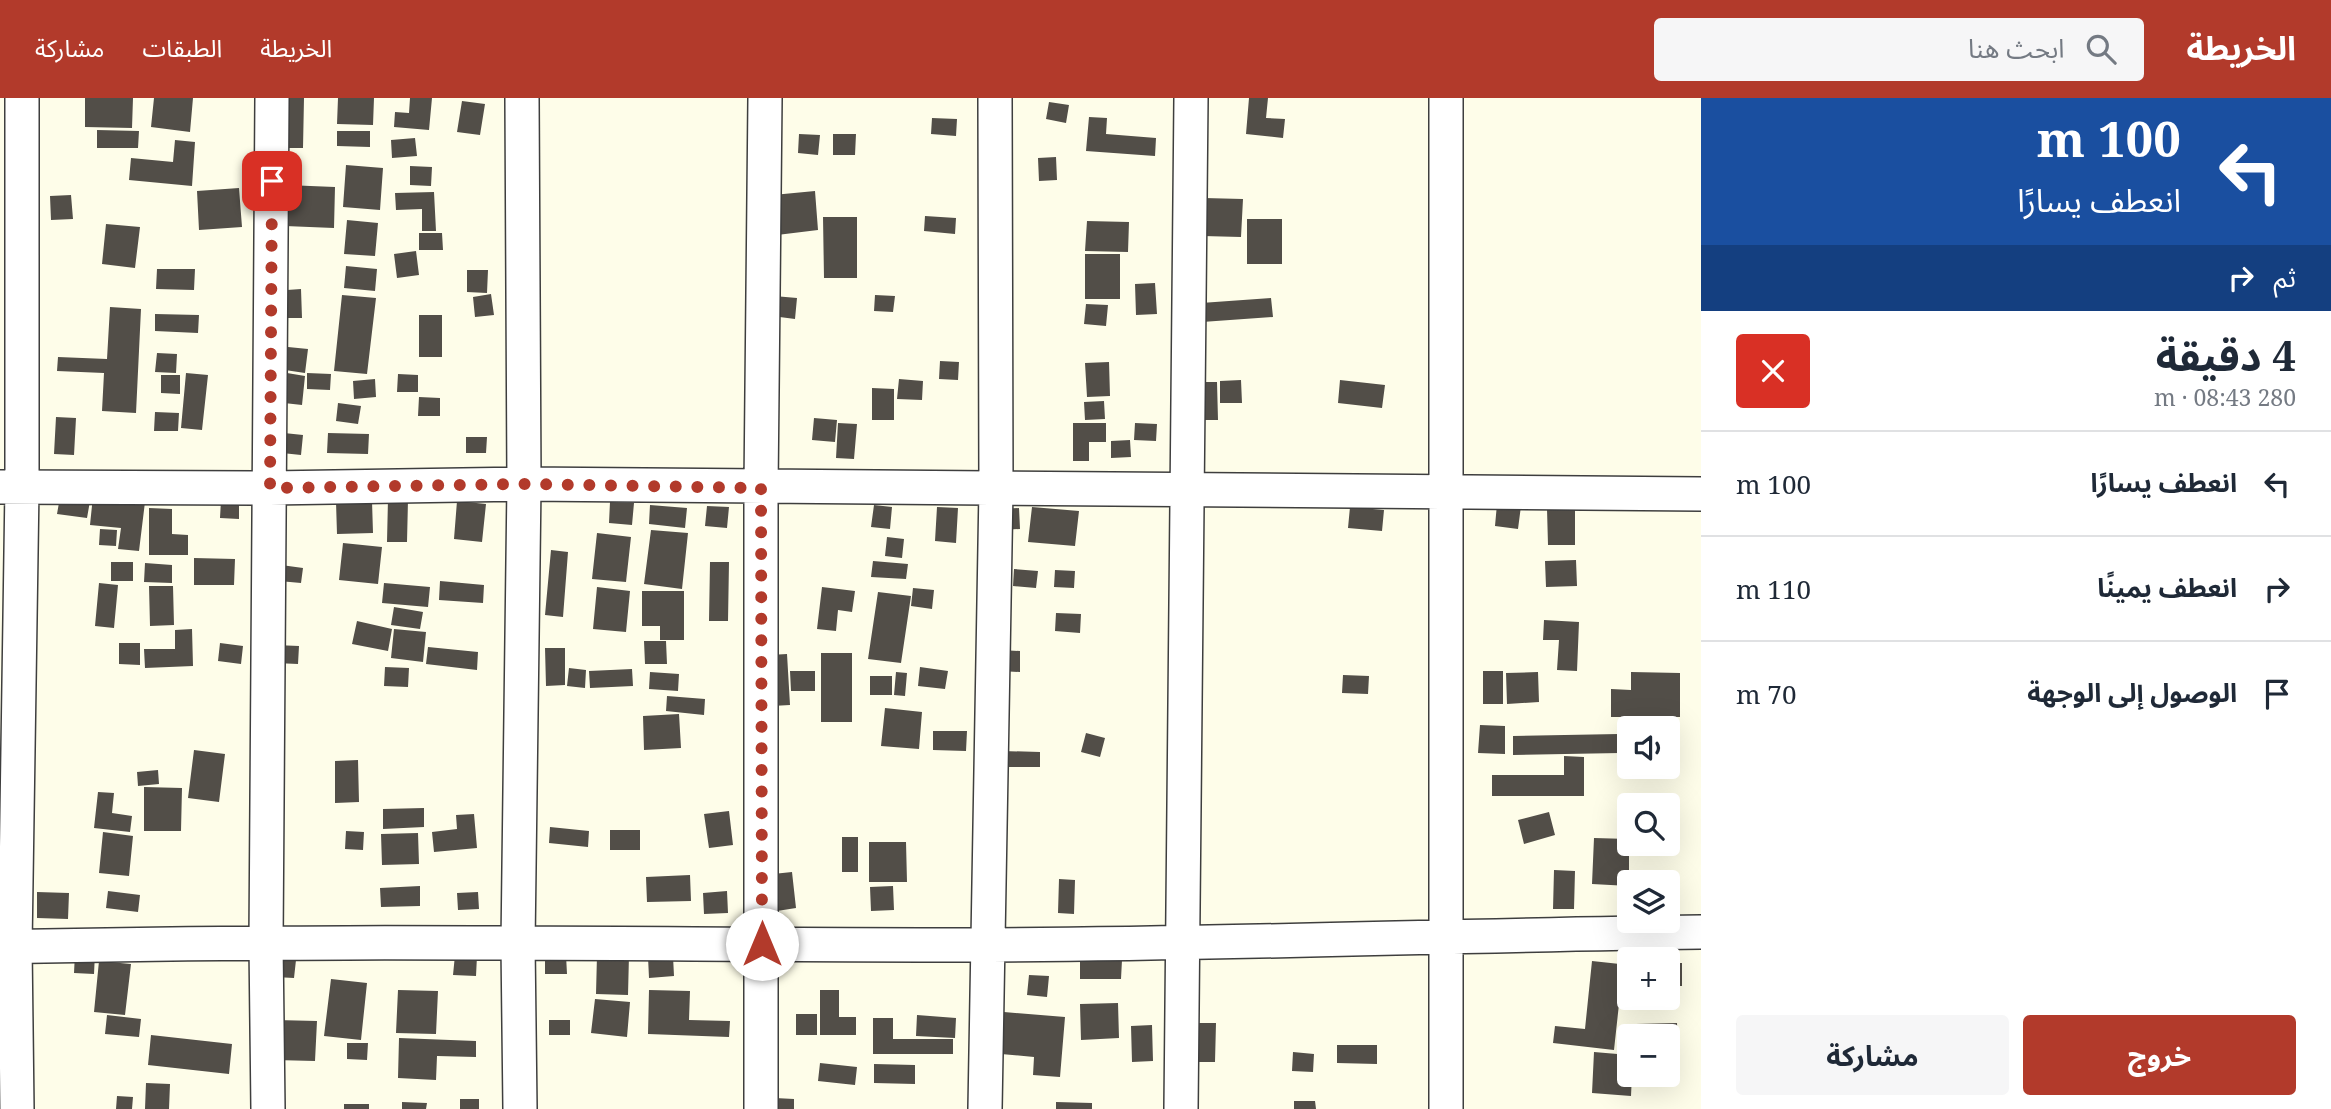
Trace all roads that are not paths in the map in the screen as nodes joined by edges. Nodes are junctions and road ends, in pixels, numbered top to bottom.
1 (22, 98) edge
2 (272, 98) edge
3 (522, 98) edge
4 (765, 98) edge
5 (995, 98) edge
6 (1191, 98) edge
7 (1446, 98) edge
8 (524, 484) junction
9 (11, 487) edge
10 (270, 488) junction
11 (761, 488) junction
12 (996, 489) junction
13 (1187, 489) junction
14 (1446, 492) junction
15 (1701, 494) edge
16 (1701, 932) edge
17 (1447, 935) junction
18 (266, 943) junction
19 (1184, 943) junction
20 (518, 944) junction
21 (762, 944) junction
22 (989, 944) junction
23 (8, 946) edge
24 (17, 1109) edge
25 (268, 1109) edge
26 (520, 1109) edge
27 (761, 1109) edge
28 (985, 1109) edge
29 (1181, 1109) edge
30 (1446, 1109) edge

1 - 9 street
2 - 10 street
3 - 8 street
4 - 11 street
5 - 12 street
6 - 13 street
7 - 14 street
8 - 10 street
8 - 11 street
8 - 20 street
9 - 10 street
9 - 23 street
10 - 18 street
11 - 12 street
11 - 21 street
12 - 13 street
12 - 22 street
13 - 14 street
13 - 19 street
14 - 15 street
14 - 17 street
16 - 17 street
17 - 19 street
17 - 30 street
18 - 20 street
18 - 23 street
18 - 25 street
19 - 22 street
19 - 29 street
20 - 21 street
20 - 26 street
21 - 22 street
21 - 27 street
22 - 28 street
23 - 24 street

